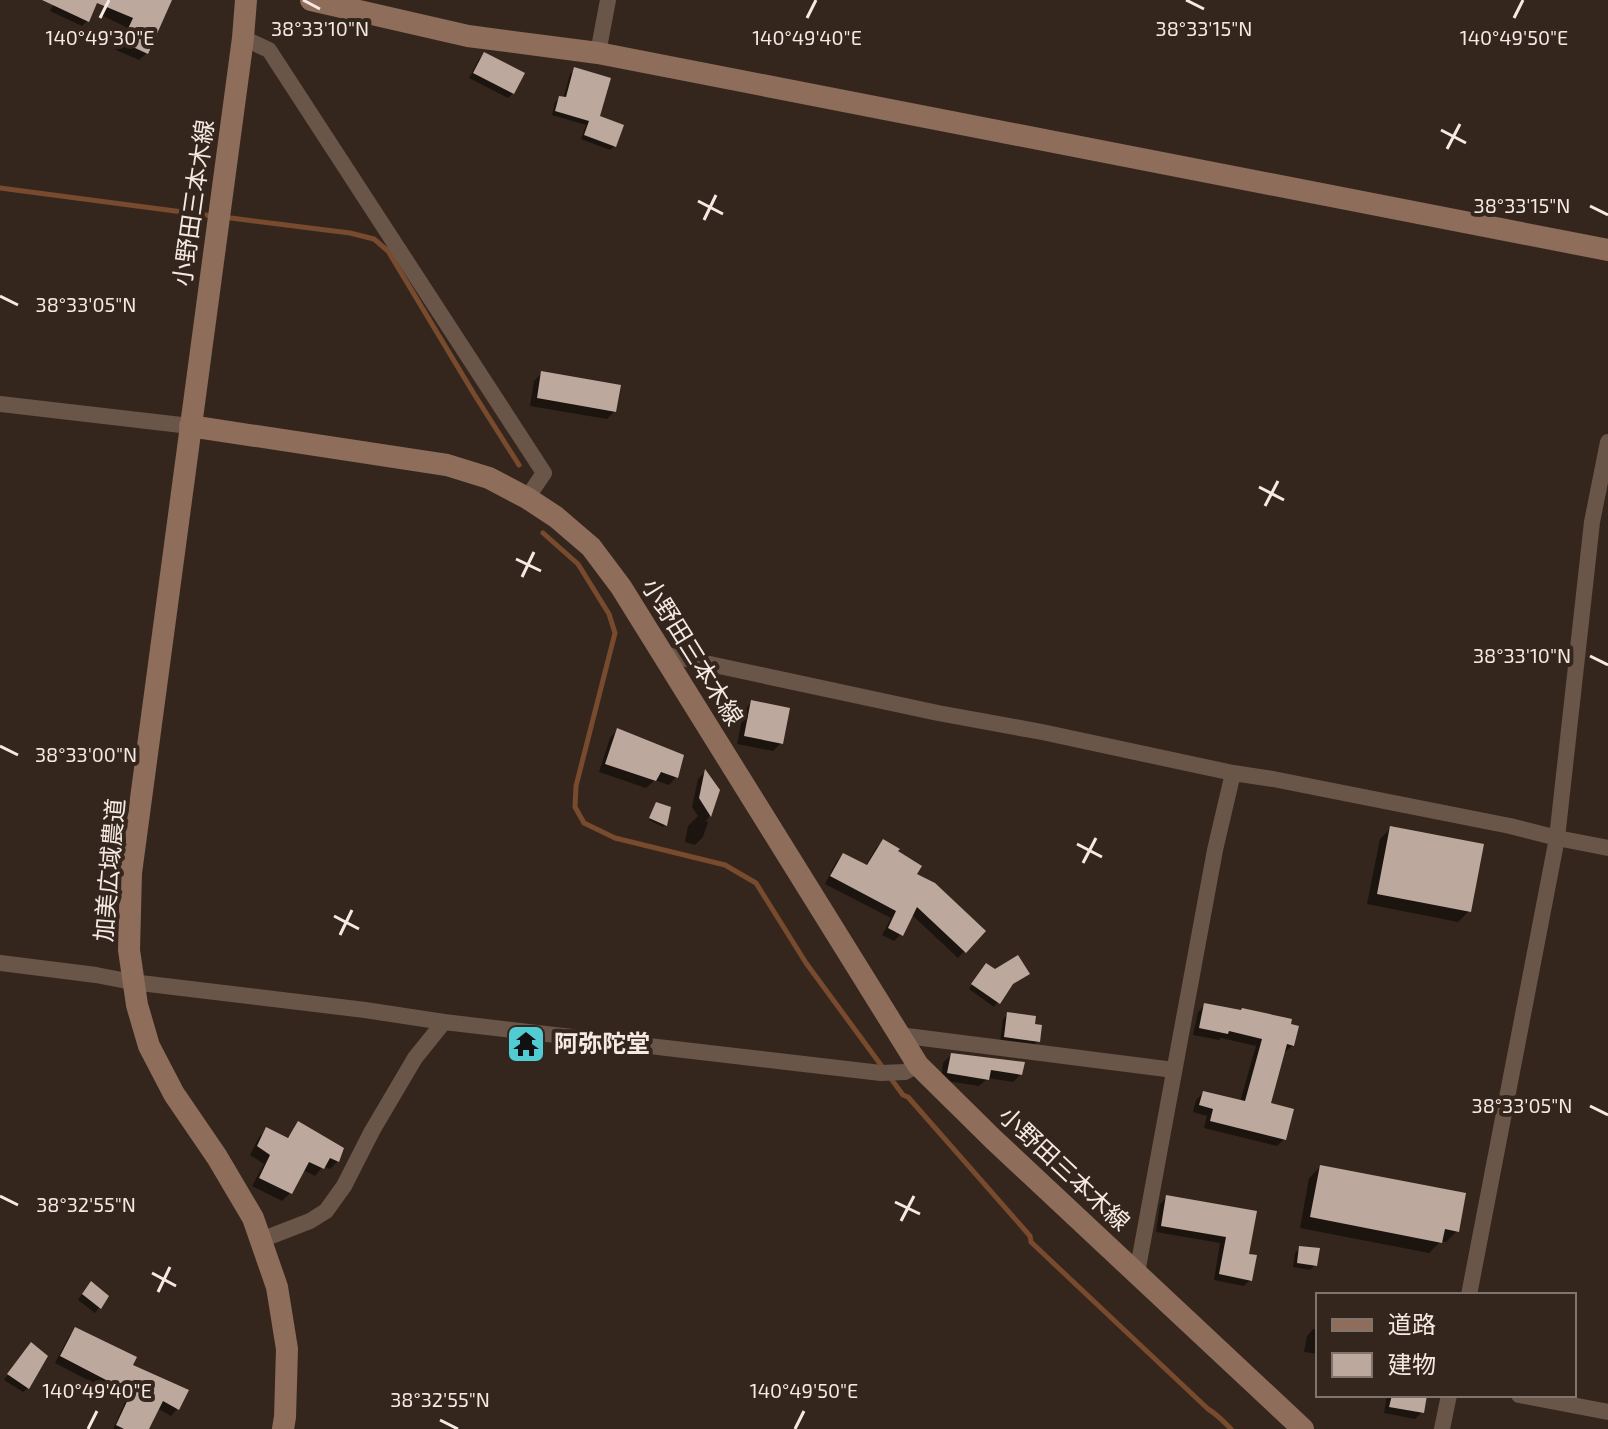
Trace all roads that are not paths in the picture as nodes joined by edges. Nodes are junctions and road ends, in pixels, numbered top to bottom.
1 (246, 0) edge
2 (311, 0) edge
3 (608, 0) edge
4 (243, 38) junction
5 (598, 53) junction
6 (1608, 250) edge
7 (0, 404) edge
8 (190, 426) junction
9 (1608, 442) edge
10 (527, 498) junction
11 (663, 654) junction
12 (1233, 773) junction
13 (1557, 838) junction
14 (1608, 848) edge
15 (0, 963) edge
16 (132, 982) junction
17 (444, 1022) junction
18 (899, 1035) junction
19 (918, 1065) junction
20 (1174, 1070) junction
21 (261, 1240) junction
22 (1137, 1273) junction
23 (1469, 1293) edge
24 (1449, 1397) edge
25 (1529, 1397) edge
26 (1608, 1412) edge
27 (283, 1429) edge
28 (1303, 1429) edge
29 (1442, 1429) edge

1 - 4 street, 小野田三本木線
2 - 5 street
3 - 5 street
4 - 8 street, 小野田三本木線
4 - 10 street
5 - 6 street
7 - 8 street
8 - 10 street, 小野田三本木線
8 - 16 street, 加美広域農道
9 - 13 street
10 - 11 street, 小野田三本木線
11 - 12 street
11 - 18 street, 小野田三本木線
12 - 13 street
12 - 20 street
13 - 14 street
13 - 23 street
15 - 16 street
16 - 17 street
16 - 21 street, 加美広域農道
17 - 19 street
17 - 21 street
18 - 19 street, 小野田三本木線
18 - 20 street
19 - 22 street, 小野田三本木線
20 - 22 street
21 - 27 street, 加美広域農道
22 - 28 street, 小野田三本木線
24 - 29 street
25 - 26 street

